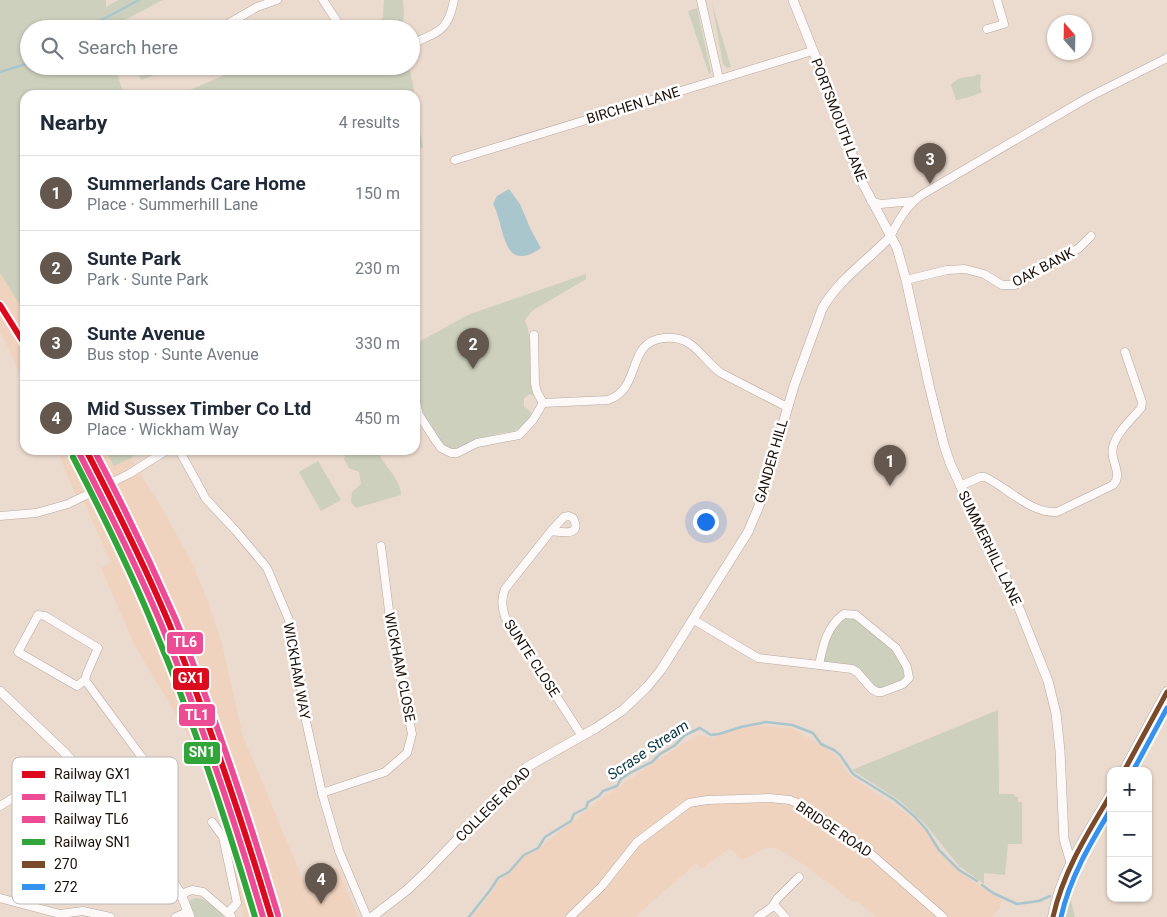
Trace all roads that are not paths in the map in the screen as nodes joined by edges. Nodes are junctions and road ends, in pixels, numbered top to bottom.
1 (277, 0) edge
2 (323, 0) edge
3 (454, 0) edge
4 (701, 0) edge
5 (794, 0) edge
6 (997, 0) edge
7 (256, 4) edge
8 (233, 20) edge
9 (336, 20) edge
10 (987, 29) dead end
11 (420, 41) edge
12 (812, 51) junction
13 (1167, 58) edge
14 (719, 79) junction
15 (455, 160) dead end
16 (871, 200) junction
17 (913, 201) junction
18 (1091, 236) dead end
19 (890, 237) junction
20 (906, 280) junction
21 (534, 335) dead end
22 (1124, 352) dead end
23 (543, 403) junction
24 (787, 407) junction
25 (420, 417) edge
26 (159, 455) edge
27 (182, 455) edge
28 (960, 486) junction
29 (0, 516) edge
30 (551, 531) dead end
31 (381, 546) dead end
32 (694, 620) junction
33 (819, 665) junction
34 (86, 680) junction
35 (647, 688) joint
36 (0, 691) edge
37 (1167, 692) edge
38 (582, 736) junction
39 (68, 757) edge
40 (142, 757) edge
41 (1126, 767) edge
42 (322, 793) junction
43 (12, 799) edge
44 (1107, 801) edge
45 (0, 806) edge
46 (212, 822) dead end
47 (1071, 863) junction
48 (799, 877) dead end
49 (178, 890) edge
50 (181, 894) junction
51 (22, 904) edge
52 (772, 907) junction
53 (189, 914) edge
54 (230, 915) edge
55 (110, 917) edge
56 (176, 917) edge
57 (367, 917) edge
58 (372, 917) edge
59 (570, 917) edge
60 (758, 917) edge
61 (785, 917) edge
62 (943, 917) edge
63 (1053, 917) edge

1 - 7 street
2 - 9 street
3 - 11 street
4 - 14 street
5 - 12 street, PORTSMOUTH LANE
6 - 10 street
7 - 8 street
12 - 14 street, BIRCHEN LANE
12 - 16 street, PORTSMOUTH LANE
13 - 17 street
14 - 15 street, BIRCHEN LANE
16 - 17 street
16 - 19 street, PORTSMOUTH LANE
17 - 19 street
18 - 20 street, OAK BANK
19 - 20 street, SUMMERHILL LANE
19 - 24 street, GANDER HILL
20 - 28 street, SUMMERHILL LANE
21 - 23 street
22 - 28 street
23 - 24 street
23 - 25 street
24 - 32 street, GANDER HILL
26 - 29 street
27 - 42 street, WICKHAM WAY
28 - 47 street, SUMMERHILL LANE
30 - 38 street, SUNTE CLOSE
31 - 42 street, WICKHAM CLOSE
32 - 33 street
32 - 35 street, GANDER HILL
33 - 33 street
34 - 34 street
34 - 40 street
35 - 38 street, COLLEGE ROAD
36 - 39 street
37 - 41 main road
38 - 58 street, COLLEGE ROAD
42 - 57 street, WICKHAM WAY
43 - 45 street
44 - 47 main road
46 - 54 street
47 - 63 main road
48 - 52 street
49 - 50 street
50 - 53 street
50 - 54 street
51 - 55 street
52 - 60 street
52 - 61 street
53 - 56 street
59 - 62 street, BRIDGE ROAD

